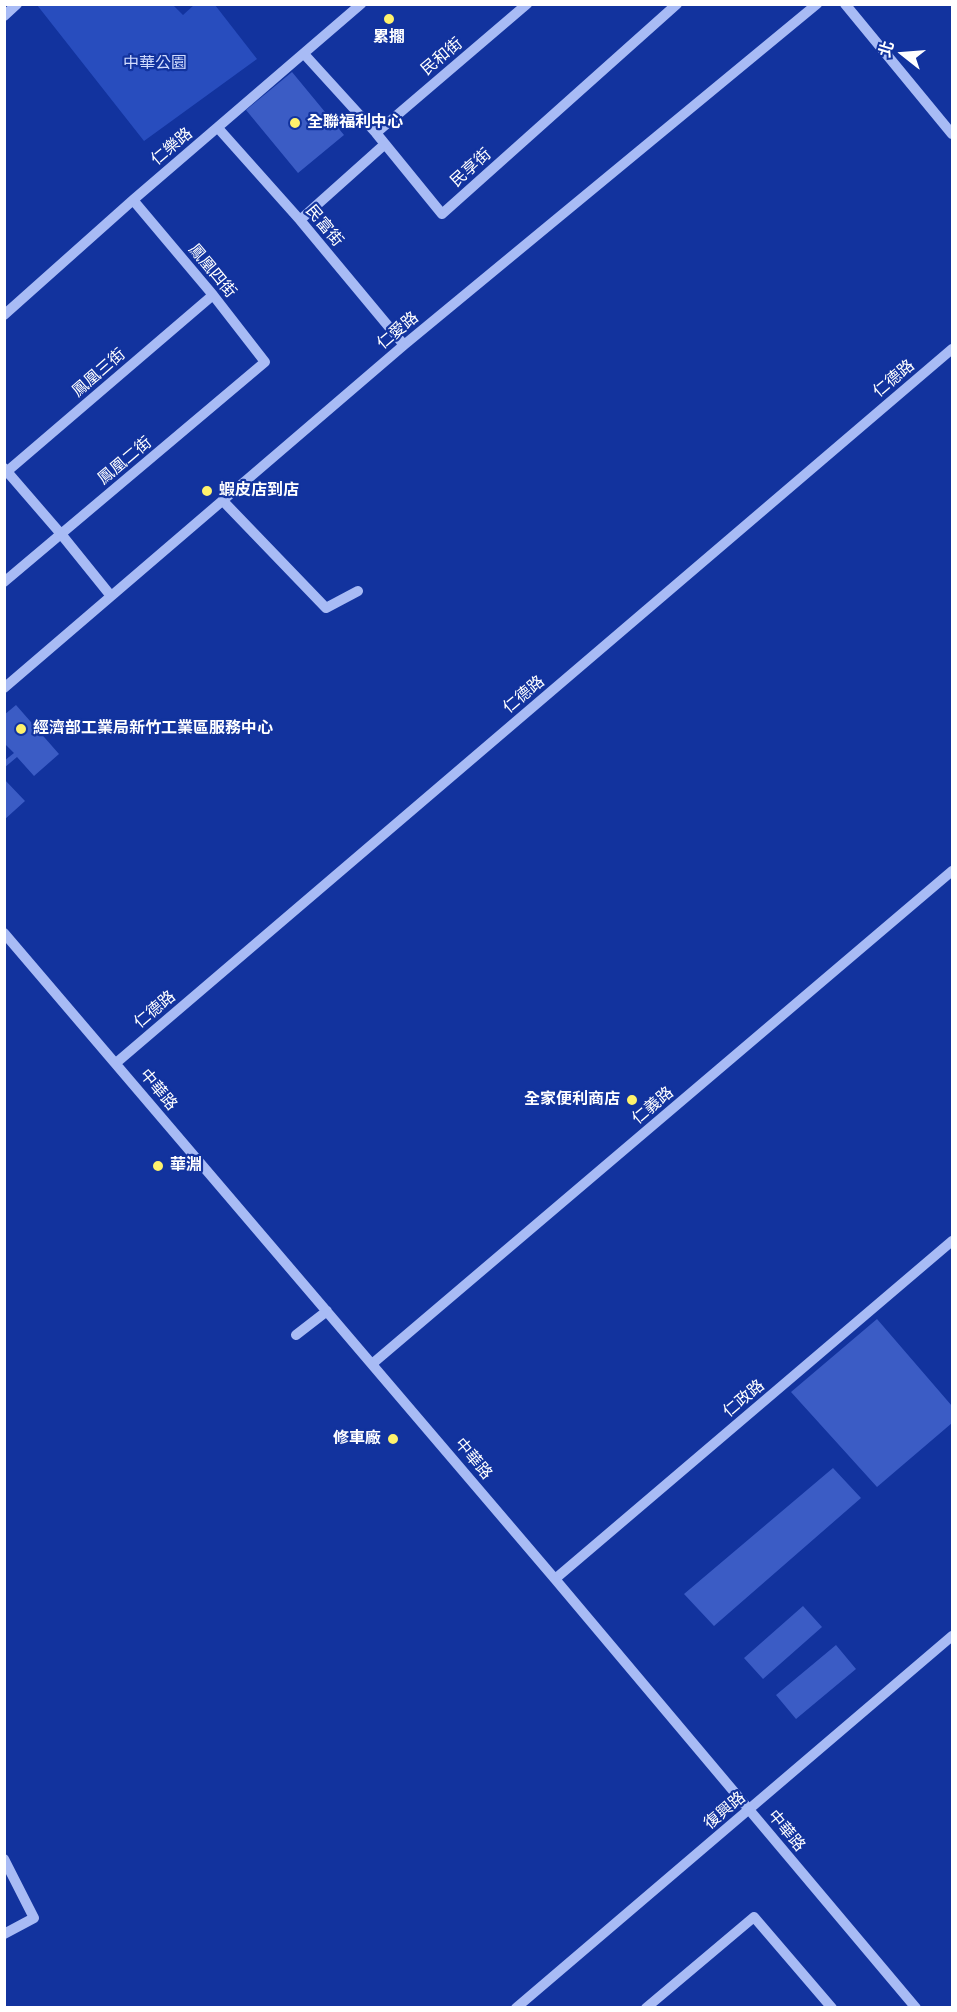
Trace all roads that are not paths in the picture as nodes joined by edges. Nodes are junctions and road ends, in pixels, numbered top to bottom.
1 (17, 4) edge
2 (361, 4) edge
3 (527, 4) edge
4 (677, 4) edge
5 (817, 4) edge
6 (845, 4) edge
7 (4, 16) edge
8 (304, 55) junction
9 (218, 128) junction
10 (376, 133) junction
11 (952, 134) edge
12 (385, 144) junction
13 (133, 200) junction
14 (300, 220) junction
15 (213, 294) junction
16 (4, 315) edge
17 (404, 345) junction
18 (952, 349) edge
19 (265, 362) joint
20 (5, 471) edge
21 (223, 501) junction
22 (61, 534) junction
23 (4, 582) edge
24 (358, 591) dead end
25 (111, 596) junction
26 (4, 687) edge
27 (952, 871) edge
28 (4, 933) edge
29 (116, 1063) junction
30 (952, 1241) edge
31 (327, 1311) junction
32 (296, 1335) dead end
33 (372, 1364) junction
34 (555, 1579) junction
35 (952, 1636) edge
36 (749, 1810) junction
37 (4, 1860) edge
38 (4, 1934) edge
39 (516, 2007) edge
40 (646, 2007) edge
41 (832, 2007) edge
42 (916, 2007) edge

1 - 7 street
2 - 8 street, 仁樂路
3 - 10 street, 民和街
4 - 12 street, 民享街
5 - 17 street, 仁愛路
6 - 11 street
8 - 9 street, 仁樂路
8 - 10 street, 民享街
9 - 13 street, 仁樂路
9 - 14 street, 民富街
10 - 12 street, 民享街
12 - 14 street
13 - 15 street, 鳳凰四街
13 - 16 street, 仁樂路
14 - 17 street, 民富街
15 - 19 street, 鳳凰四街
15 - 20 street, 鳳凰三街
17 - 21 street, 仁愛路
18 - 29 street, 仁德路
19 - 22 street, 鳳凰二街
20 - 22 street
21 - 24 street
21 - 25 street, 仁愛路
22 - 23 street, 鳳凰二街
22 - 25 street
25 - 26 street, 仁愛路
27 - 33 street, 仁義路
28 - 29 street, 中華路
29 - 31 street, 中華路
30 - 34 street, 仁政路
31 - 32 street
31 - 33 street, 中華路
33 - 34 street, 中華路
34 - 36 street, 中華路
35 - 36 street, 復興路
36 - 39 street, 復興路
36 - 42 street, 中華路
37 - 38 street
40 - 41 street

